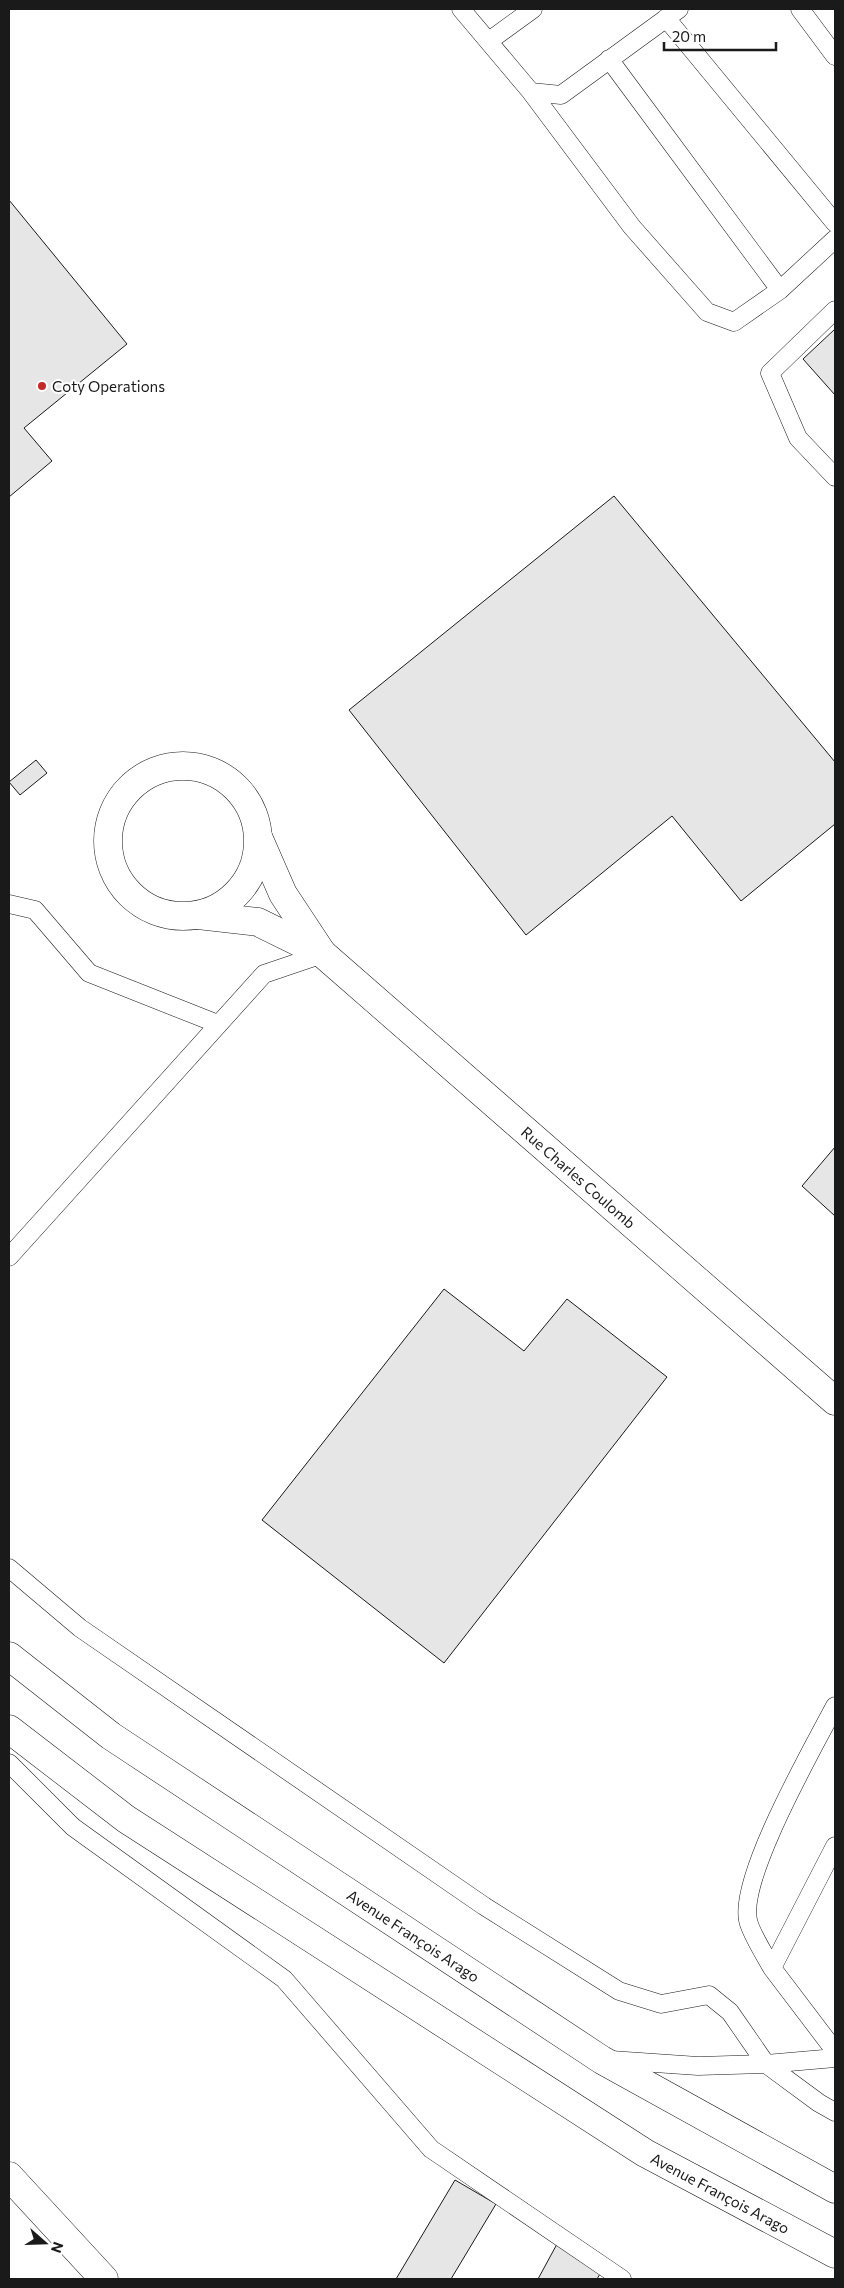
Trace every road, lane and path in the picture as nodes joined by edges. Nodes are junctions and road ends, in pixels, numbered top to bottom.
1 (461, 9) edge
2 (533, 9) edge
3 (800, 9) edge
4 (672, 13) edge
5 (489, 41) junction
6 (835, 56) edge
7 (609, 59) junction
8 (531, 92) junction
9 (835, 223) edge
10 (835, 239) edge
11 (780, 290) junction
12 (835, 310) edge
13 (835, 477) edge
14 (259, 839) junction
15 (9, 904) edge
16 (198, 915) junction
17 (323, 954) junction
18 (218, 1024) junction
19 (9, 1257) edge
20 (835, 1402) edge
21 (9, 1568) edge
22 (9, 1656) edge
23 (835, 1706) edge
24 (9, 1728) edge
25 (9, 1763) edge
26 (835, 1846) edge
27 (772, 1968) junction
28 (835, 2051) edge
29 (835, 2058) edge
30 (602, 2060) junction
31 (766, 2064) junction
32 (835, 2112) edge
33 (9, 2176) edge
34 (835, 2189) edge
35 (835, 2254) edge
36 (104, 2279) edge
37 (622, 2279) edge

1 - 5 lane
2 - 5 lane
3 - 6 lane
4 - 7 lane
4 - 9 lane
5 - 8 lane
7 - 8 lane
7 - 11 lane
8 - 11 lane
10 - 11 lane
12 - 13 lane
14 - 16 main road, Rue Charles Coulomb
14 - 16 main road, Rue Charles Coulomb
14 - 17 main road, Rue Charles Coulomb
15 - 18 lane
16 - 17 main road, Rue Charles Coulomb
17 - 18 lane
17 - 20 main road, Rue Charles Coulomb
18 - 19 lane
21 - 31 lane
22 - 30 main road, Avenue François Arago
23 - 27 lane
24 - 35 main road, Avenue François Arago
25 - 37 lane
26 - 27 lane
27 - 28 lane
29 - 31 lane
30 - 31 lane
30 - 34 main road, Avenue François Arago
31 - 32 lane
33 - 36 main road

